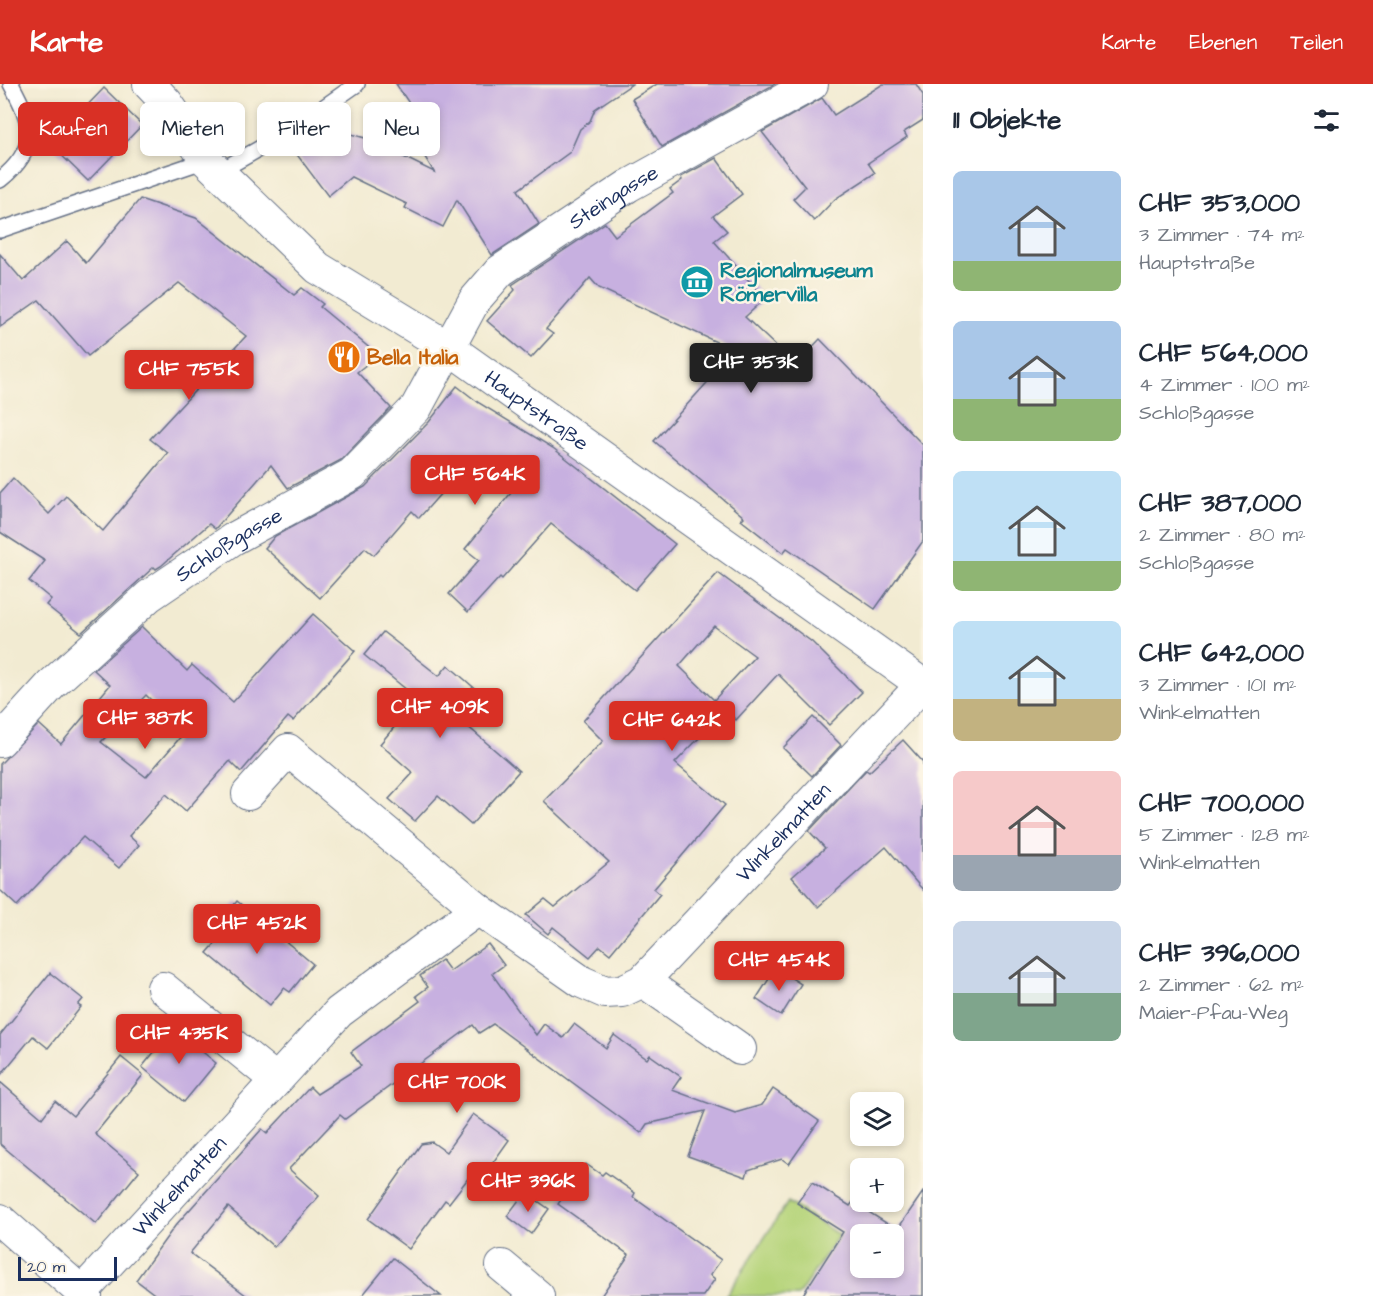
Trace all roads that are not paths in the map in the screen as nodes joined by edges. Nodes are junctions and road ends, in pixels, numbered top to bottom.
1 (10, 84) edge
2 (149, 84) edge
3 (357, 84) edge
4 (812, 84) edge
5 (212, 166) junction
6 (0, 180) edge
7 (0, 230) edge
8 (449, 348) junction
9 (923, 685) edge
10 (0, 741) edge
11 (248, 794) dead end
12 (478, 909) junction
13 (643, 981) junction
14 (163, 988) dead end
15 (740, 1049) dead end
16 (276, 1080) junction
17 (0, 1220) edge
18 (501, 1266) dead end
19 (84, 1294) edge
20 (538, 1296) edge

1 - 6 lane
2 - 5 street, Hauptstraße
3 - 5 lane
4 - 8 street, Steingasse
5 - 7 lane
5 - 8 street, Hauptstraße
8 - 9 street, Hauptstraße
8 - 10 street, Schloßgasse
9 - 13 street, Winkelmatten
11 - 12 street, Winkelmatten
12 - 13 street, Winkelmatten
12 - 16 street, Winkelmatten
13 - 15 street
14 - 16 street
16 - 19 street, Winkelmatten
17 - 19 street
18 - 20 street

